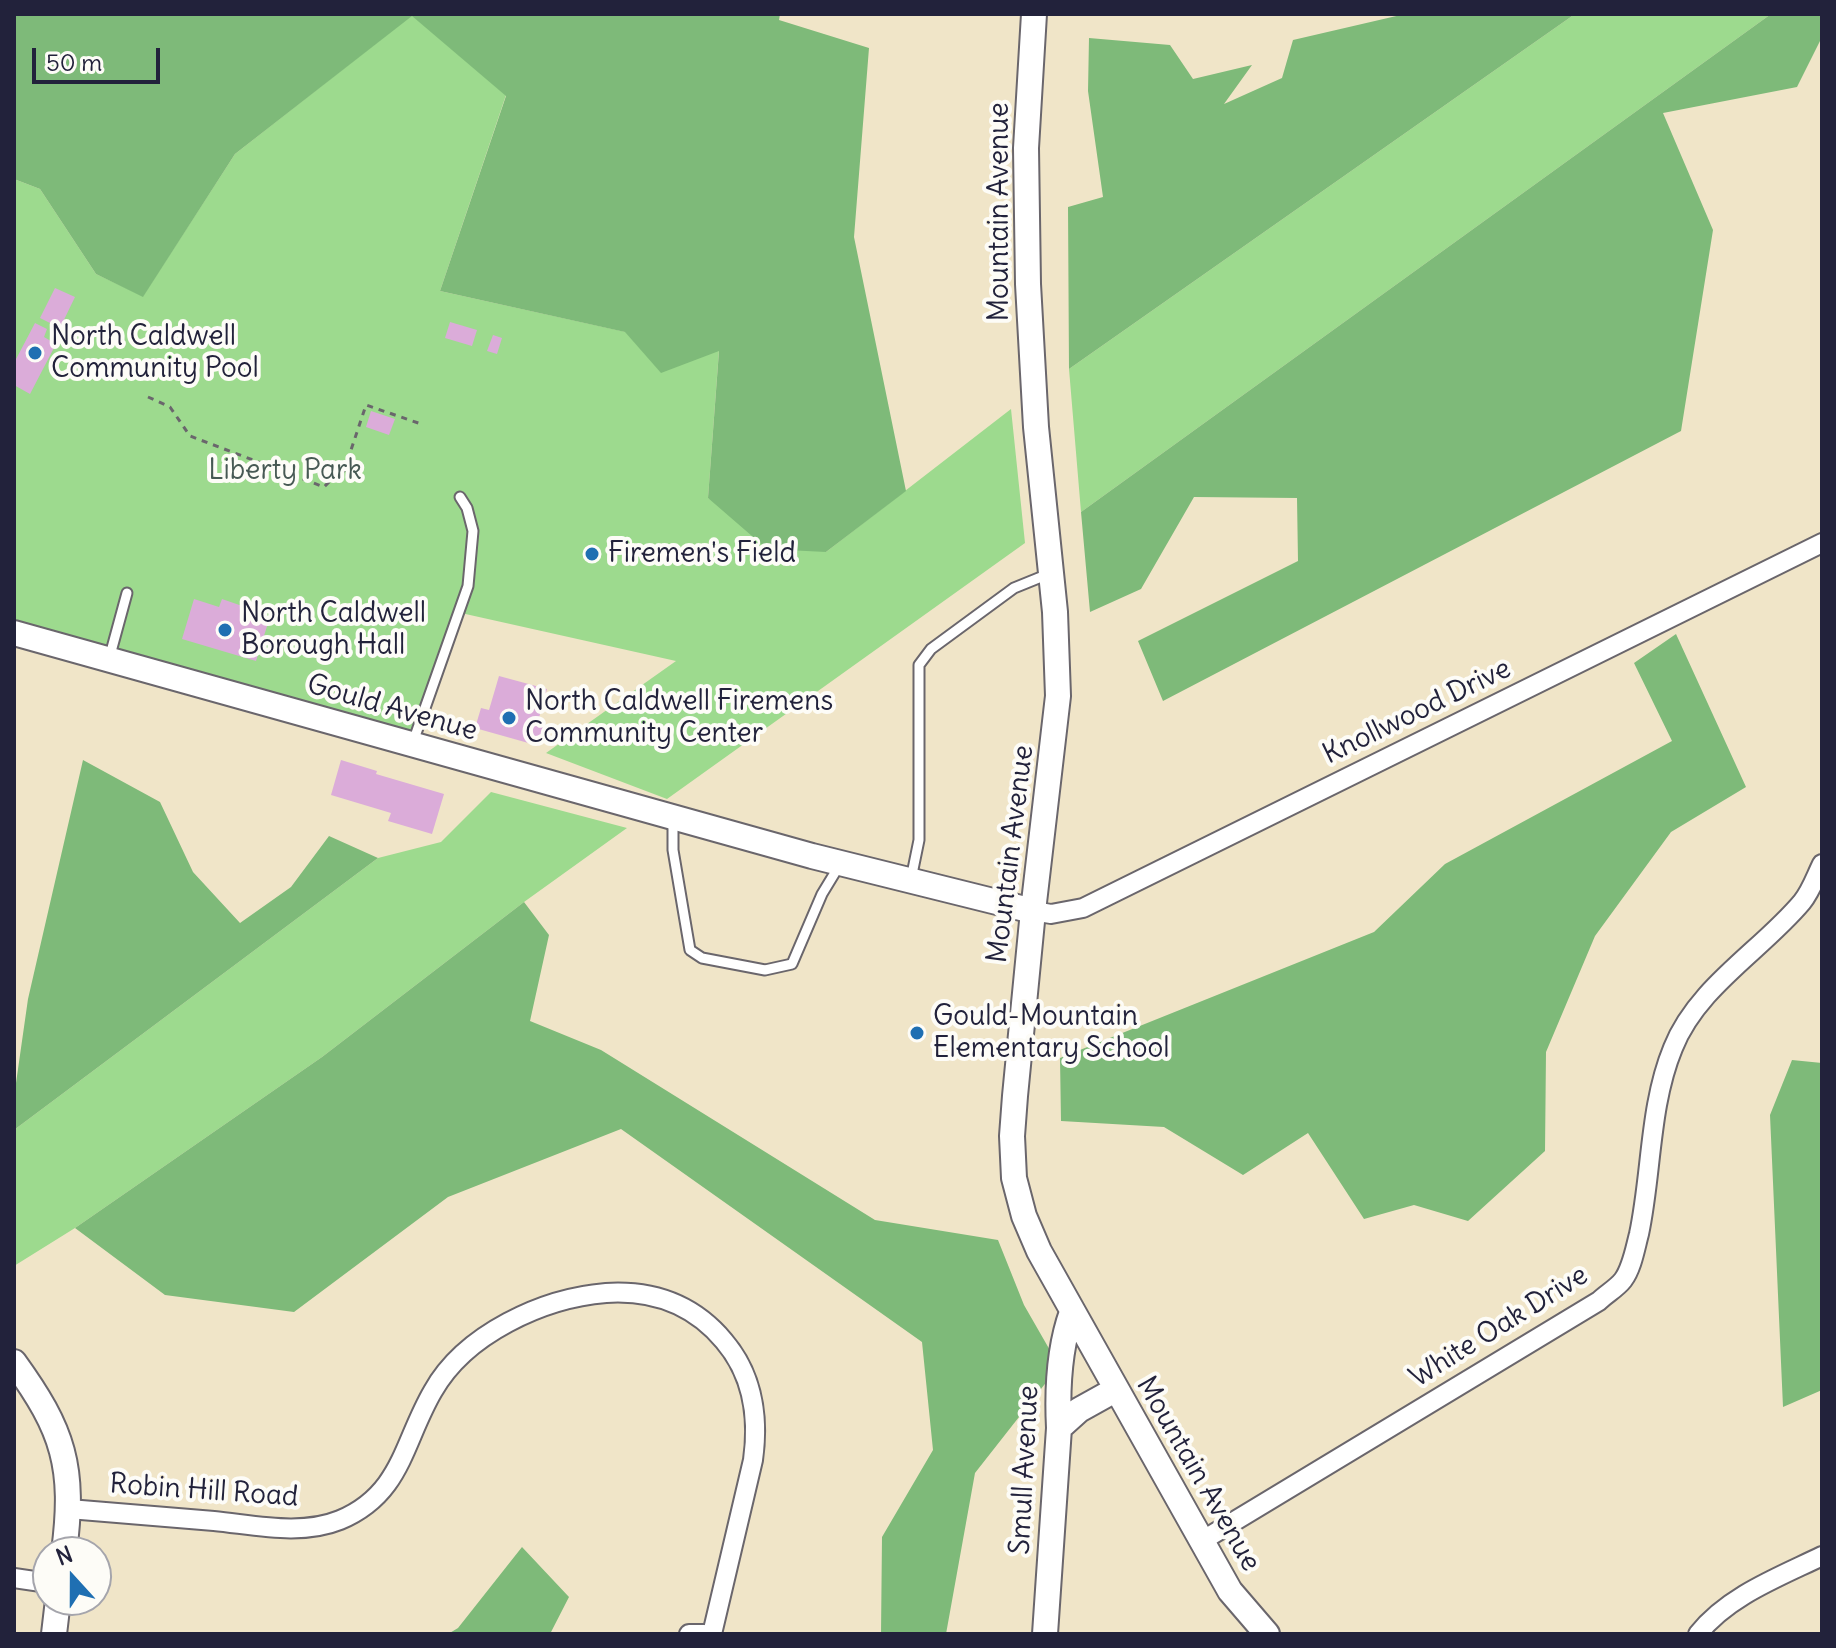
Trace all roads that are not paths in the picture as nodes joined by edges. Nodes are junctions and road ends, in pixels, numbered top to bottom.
1 (1034, 14) edge
2 (460, 497) dead end
3 (1822, 543) edge
4 (1051, 573) junction
5 (127, 593) dead end
6 (14, 633) edge
7 (108, 660) junction
8 (411, 745) junction
9 (673, 818) junction
10 (841, 864) junction
11 (1822, 864) edge
12 (911, 882) junction
13 (1033, 911) junction
14 (1072, 1312) junction
15 (14, 1362) edge
16 (1115, 1390) junction
17 (1059, 1428) junction
18 (69, 1509) junction
19 (66, 1536) edge
20 (1200, 1542) junction
21 (1822, 1556) edge
22 (689, 1634) edge
23 (704, 1634) edge
24 (712, 1634) edge
25 (1045, 1634) edge
26 (1267, 1634) edge
27 (1698, 1634) edge

1 - 4 street, Mountain Avenue
2 - 8 lane
3 - 13 street, Knollwood Drive
4 - 12 lane
4 - 13 street, Mountain Avenue
5 - 7 lane
6 - 7 street, Gould Avenue
7 - 8 street, Gould Avenue
8 - 9 street, Gould Avenue
9 - 10 street, Gould Avenue
9 - 10 lane
10 - 12 street, Gould Avenue
11 - 20 street, White Oak Drive
12 - 13 street, Gould Avenue
13 - 14 street, Mountain Avenue
14 - 16 street, Mountain Avenue
14 - 17 street, Smull Avenue
15 - 18 street
16 - 17 street
16 - 20 street, Mountain Avenue
17 - 25 street, Smull Avenue
18 - 19 street
18 - 24 street, Robin Hill Road
20 - 26 street, Mountain Avenue
21 - 27 street
22 - 23 street

